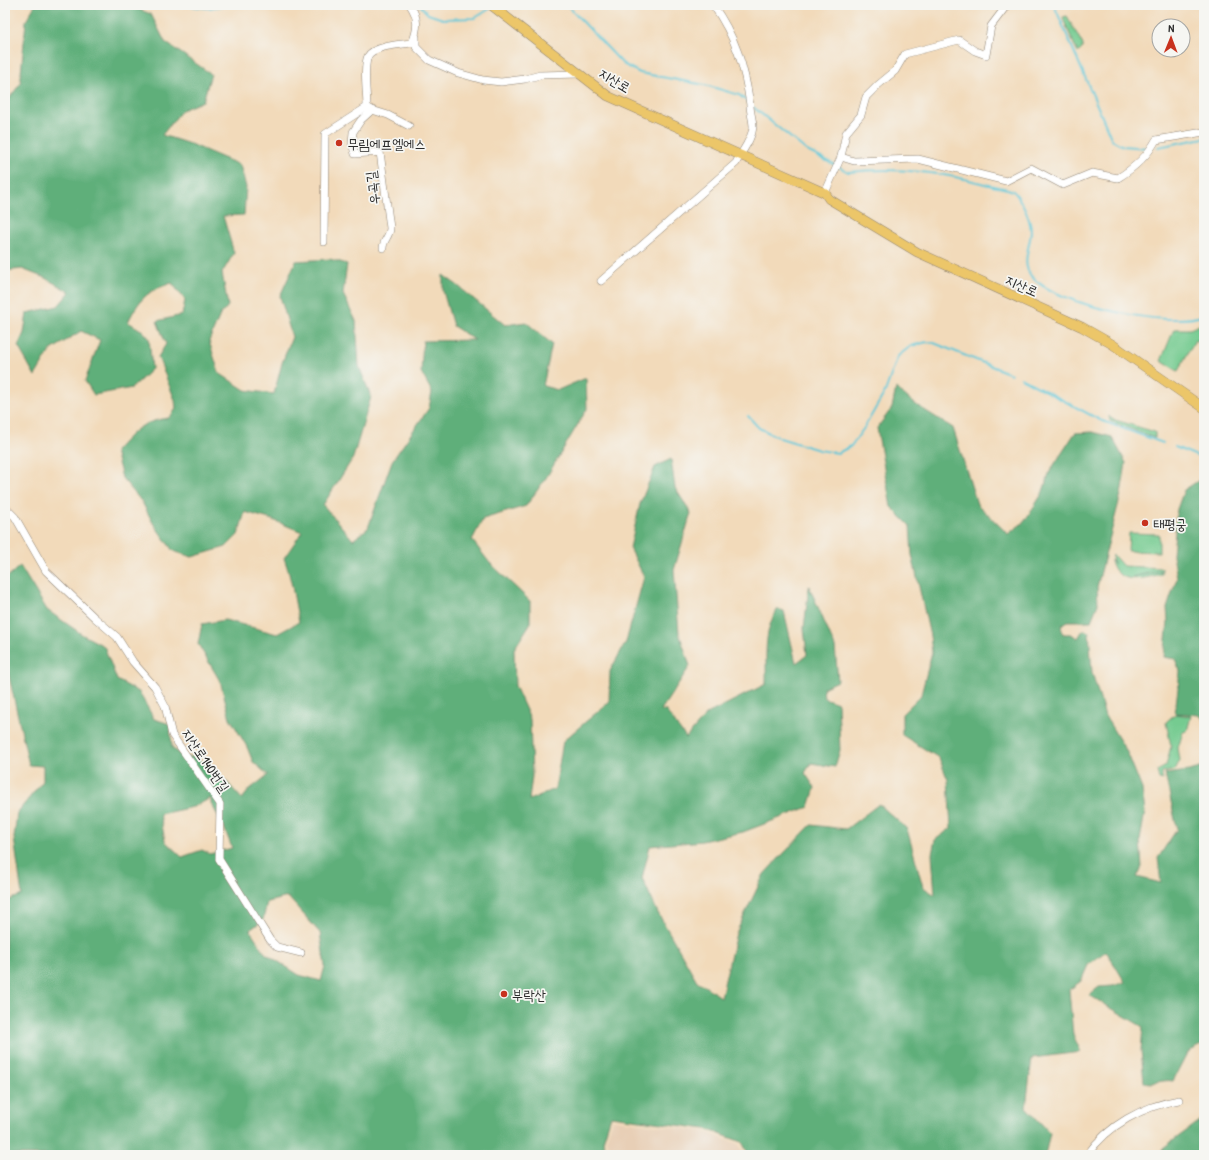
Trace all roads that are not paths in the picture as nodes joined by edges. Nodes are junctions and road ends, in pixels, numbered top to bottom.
1 (410, 5) edge
2 (491, 5) edge
3 (713, 5) edge
4 (1007, 5) edge
5 (417, 31) junction
6 (579, 74) junction
7 (369, 108) junction
8 (410, 126) dead end
9 (1204, 132) edge
10 (739, 155) junction
11 (839, 160) junction
12 (825, 193) junction
13 (324, 242) dead end
14 (383, 248) dead end
15 (601, 281) dead end
16 (1204, 408) edge
17 (5, 507) edge
18 (301, 953) dead end
19 (1179, 1100) dead end
20 (1087, 1155) edge

1 - 5 street
2 - 6 main road, 지산로
3 - 10 street
4 - 11 street
5 - 6 street
5 - 7 street
6 - 10 main road, 지산로
7 - 8 street
7 - 13 street
7 - 14 street, 우곡길
9 - 11 street
10 - 12 main road, 지산로
10 - 15 street
11 - 12 street
12 - 16 main road, 지산로
17 - 18 street, 지산로140번길
19 - 20 street

